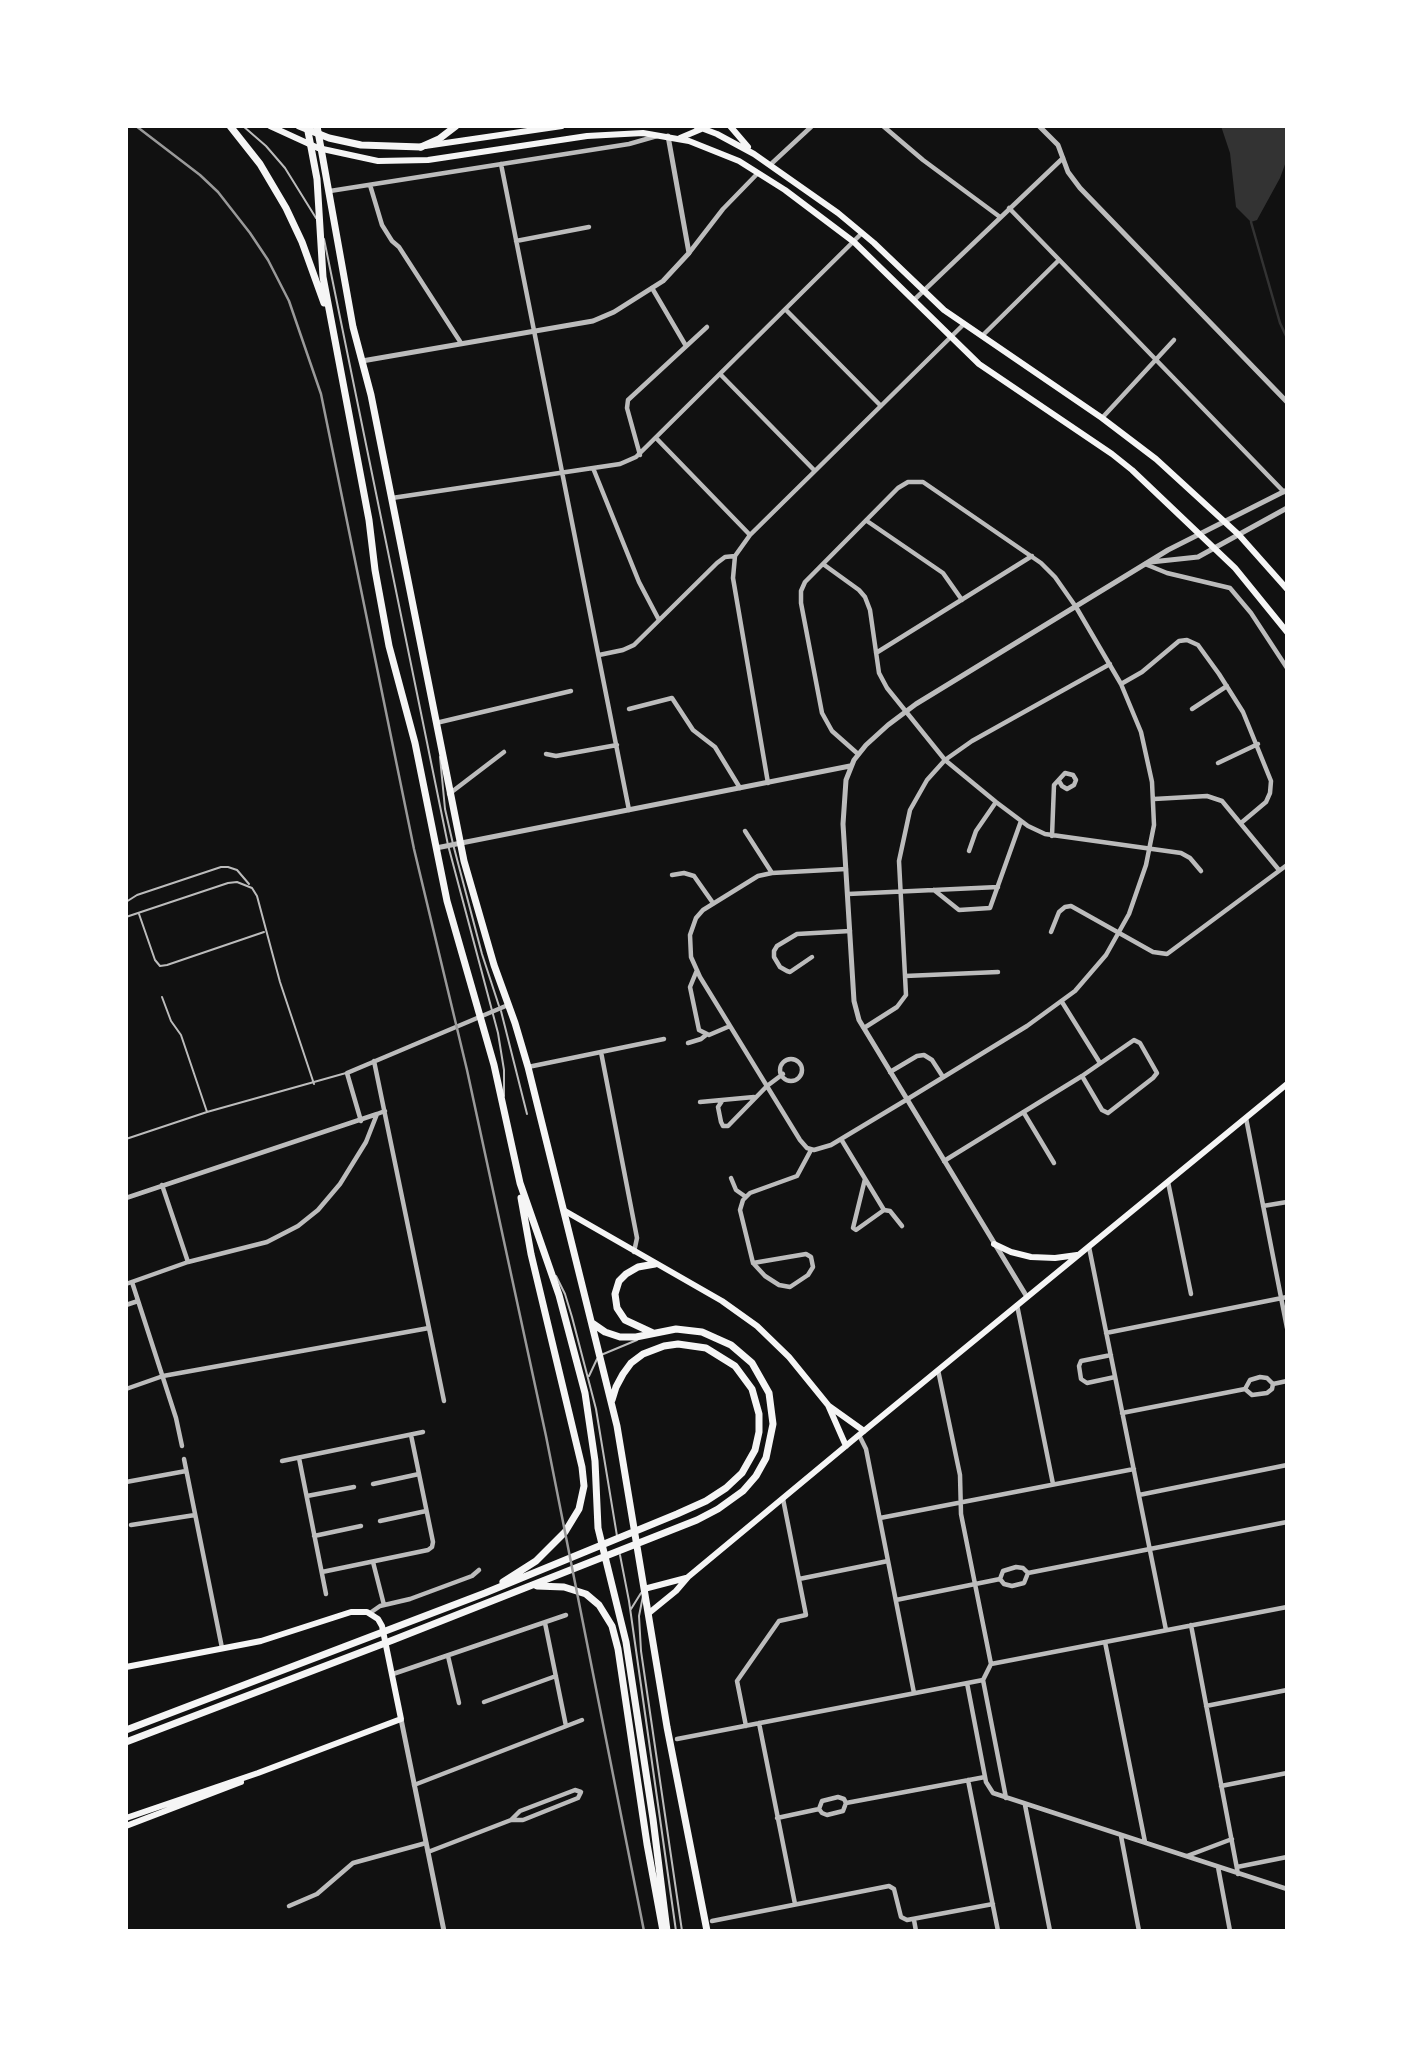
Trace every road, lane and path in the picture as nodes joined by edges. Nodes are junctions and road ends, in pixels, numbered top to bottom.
1 (230, 126) edge
2 (243, 126) edge
3 (270, 126) edge
4 (299, 126) edge
5 (307, 126) edge
6 (317, 126) edge
7 (456, 126) edge
8 (562, 126) edge
9 (696, 126) edge
10 (730, 126) edge
11 (812, 126) edge
12 (883, 126) edge
13 (1039, 126) edge
14 (706, 127) edge
15 (665, 135) junction
16 (678, 138) junction
17 (421, 147) junction
18 (754, 154) junction
19 (1064, 157) junction
20 (501, 164) junction
21 (770, 165) junction
22 (758, 172) junction
23 (370, 185) junction
24 (330, 191) junction
25 (1009, 208) junction
26 (1000, 216) junction
27 (318, 224) junction
28 (589, 227) dead end
29 (862, 233) junction
30 (516, 241) junction
31 (854, 242) junction
32 (689, 253) junction
33 (1059, 260) junction
34 (652, 288) junction
35 (923, 292) junction
36 (914, 300) junction
37 (786, 310) junction
38 (964, 324) junction
39 (707, 327) dead end
40 (534, 331) junction
41 (334, 336) junction
42 (982, 336) junction
43 (950, 338) junction
44 (1174, 340) dead end
45 (461, 343) junction
46 (686, 346) junction
47 (1156, 359) junction
48 (362, 361) junction
49 (721, 375) junction
50 (1287, 402) edge
51 (881, 406) junction
52 (1102, 418) junction
53 (657, 439) junction
54 (640, 455) junction
55 (593, 468) junction
56 (816, 471) junction
57 (562, 473) junction
58 (1286, 491) edge
59 (392, 498) junction
60 (1287, 508) edge
61 (867, 521) junction
62 (1226, 522) junction
63 (1239, 534) junction
64 (750, 535) junction
65 (1201, 535) junction
66 (1215, 548) junction
67 (735, 556) junction
68 (1032, 556) junction
69 (1147, 563) junction
70 (824, 564) junction
71 (1287, 589) edge
72 (962, 600) junction
73 (1076, 607) junction
74 (659, 621) junction
75 (1287, 632) edge
76 (876, 653) junction
77 (599, 655) junction
78 (1110, 664) junction
79 (1287, 668) edge
80 (1121, 684) junction
81 (1227, 687) junction
82 (570, 691) dead end
83 (629, 709) dead end
84 (1192, 709) dead end
85 (906, 711) junction
86 (435, 723) junction
87 (438, 738) junction
88 (1258, 744) junction
89 (617, 745) junction
90 (504, 752) dead end
91 (547, 754) dead end
92 (858, 754) junction
93 (945, 760) junction
94 (1217, 763) dead end
95 (850, 766) junction
96 (1059, 781) dead end
97 (768, 783) junction
98 (740, 788) junction
99 (449, 794) junction
100 (1154, 799) junction
101 (996, 802) junction
102 (629, 810) junction
103 (1021, 821) junction
104 (1241, 822) junction
105 (745, 831) dead end
106 (1052, 836) junction
107 (453, 844) junction
108 (436, 848) junction
109 (1150, 848) junction
110 (969, 850) dead end
111 (1287, 864) edge
112 (846, 869) junction
113 (1279, 870) junction
114 (1201, 871) dead end
115 (772, 873) junction
116 (673, 874) dead end
117 (998, 887) junction
118 (252, 888) junction
119 (934, 890) junction
120 (899, 892) junction
121 (848, 894) junction
122 (126, 902) edge
123 (713, 903) junction
124 (139, 913) junction
125 (126, 917) edge
126 (265, 931) junction
127 (850, 931) junction
128 (1051, 932) dead end
129 (1121, 932) junction
130 (813, 957) dead end
131 (697, 970) junction
132 (998, 972) dead end
133 (905, 976) junction
134 (162, 997) dead end
135 (1062, 1002) junction
136 (504, 1006) junction
137 (492, 1011) junction
138 (480, 1016) junction
139 (730, 1026) junction
140 (864, 1028) junction
141 (706, 1035) junction
142 (664, 1039) dead end
143 (688, 1042) dead end
144 (601, 1052) junction
145 (374, 1061) junction
146 (1100, 1063) junction
147 (528, 1067) junction
148 (890, 1072) junction
149 (347, 1073) junction
150 (783, 1074) junction
151 (1082, 1076) junction
152 (943, 1077) junction
153 (314, 1084) junction
154 (1287, 1084) edge
155 (767, 1086) junction
156 (755, 1097) junction
157 (906, 1100) junction
158 (722, 1101) junction
159 (699, 1102) dead end
160 (504, 1107) junction
161 (385, 1111) junction
162 (207, 1112) junction
163 (1024, 1113) junction
164 (377, 1114) junction
165 (527, 1114) dead end
166 (1246, 1118) junction
167 (361, 1121) junction
168 (126, 1139) edge
169 (841, 1139) junction
170 (811, 1150) junction
171 (944, 1161) junction
172 (1054, 1163) dead end
173 (732, 1178) dead end
174 (865, 1179) junction
175 (1168, 1181) junction
176 (520, 1183) junction
177 (162, 1185) junction
178 (746, 1197) junction
179 (126, 1198) edge
180 (1287, 1202) edge
181 (1263, 1206) junction
182 (884, 1210) junction
183 (565, 1212) junction
184 (902, 1226) dead end
185 (994, 1244) junction
186 (1088, 1247) junction
187 (634, 1252) junction
188 (1079, 1254) junction
189 (188, 1262) junction
190 (547, 1262) junction
191 (753, 1263) junction
192 (655, 1264) junction
193 (132, 1282) junction
194 (126, 1284) edge
195 (1191, 1294) dead end
196 (1027, 1297) junction
197 (1284, 1298) edge
198 (138, 1301) junction
199 (126, 1305) edge
200 (1017, 1305) junction
201 (592, 1323) junction
202 (429, 1328) junction
203 (1287, 1328) edge
204 (653, 1333) junction
205 (1106, 1333) junction
206 (644, 1335) junction
207 (1111, 1355) junction
208 (600, 1356) junction
209 (938, 1370) junction
210 (163, 1376) junction
211 (588, 1377) junction
212 (1115, 1377) junction
213 (1287, 1381) edge
214 (1273, 1384) junction
215 (126, 1389) edge
216 (1245, 1389) junction
217 (444, 1401) dead end
218 (611, 1402) junction
219 (828, 1405) junction
220 (1122, 1413) junction
221 (423, 1432) dead end
222 (862, 1433) junction
223 (411, 1435) junction
224 (182, 1446) dead end
225 (846, 1446) junction
226 (299, 1458) junction
227 (184, 1460) dead end
228 (282, 1461) dead end
229 (1287, 1465) edge
230 (1134, 1469) junction
231 (186, 1471) junction
232 (419, 1474) junction
233 (126, 1482) edge
234 (373, 1484) dead end
235 (1053, 1484) junction
236 (354, 1487) dead end
237 (1139, 1495) junction
238 (307, 1496) junction
239 (783, 1498) junction
240 (960, 1502) junction
241 (426, 1511) junction
242 (195, 1515) junction
243 (880, 1518) junction
244 (380, 1521) dead end
245 (1287, 1521) edge
246 (131, 1525) dead end
247 (361, 1526) dead end
248 (314, 1536) junction
249 (1150, 1549) junction
250 (888, 1561) junction
251 (373, 1562) junction
252 (479, 1570) dead end
253 (322, 1572) junction
254 (525, 1573) junction
255 (1028, 1573) junction
256 (688, 1577) junction
257 (799, 1579) junction
258 (1000, 1579) junction
259 (975, 1584) junction
260 (529, 1587) junction
261 (644, 1589) junction
262 (326, 1594) dead end
263 (896, 1600) junction
264 (384, 1605) junction
265 (1287, 1607) edge
266 (630, 1610) junction
267 (370, 1613) junction
268 (649, 1613) junction
269 (566, 1615) dead end
270 (545, 1623) junction
271 (1191, 1626) junction
272 (1166, 1630) junction
273 (1105, 1642) junction
274 (222, 1648) junction
275 (448, 1656) junction
276 (991, 1664) junction
277 (126, 1667) edge
278 (393, 1674) junction
279 (556, 1676) junction
280 (983, 1680) junction
281 (967, 1683) junction
282 (1287, 1690) edge
283 (914, 1693) junction
284 (484, 1702) dead end
285 (459, 1703) dead end
286 (1206, 1706) junction
287 (401, 1719) junction
288 (582, 1720) dead end
289 (759, 1723) junction
290 (566, 1726) junction
291 (746, 1726) junction
292 (126, 1730) edge
293 (677, 1739) dead end
294 (126, 1742) edge
295 (258, 1773) junction
296 (1287, 1773) edge
297 (985, 1777) junction
298 (968, 1780) junction
299 (414, 1785) junction
300 (1222, 1786) junction
301 (1006, 1798) junction
302 (846, 1803) junction
303 (1025, 1804) junction
304 (819, 1809) junction
305 (126, 1818) edge
306 (777, 1818) junction
307 (511, 1820) junction
308 (126, 1826) edge
309 (1121, 1835) junction
310 (1232, 1839) junction
311 (426, 1843) junction
312 (1145, 1843) junction
313 (428, 1852) junction
314 (1185, 1856) junction
315 (1287, 1857) edge
316 (1218, 1867) junction
317 (1237, 1867) junction
318 (1238, 1874) junction
319 (1287, 1889) edge
320 (795, 1904) junction
321 (993, 1904) junction
322 (289, 1906) dead end
323 (914, 1920) junction
324 (712, 1921) dead end
325 (444, 1931) edge
326 (665, 1931) edge
327 (676, 1931) edge
328 (682, 1931) edge
329 (707, 1931) edge
330 (916, 1931) edge
331 (998, 1931) edge
332 (1050, 1931) edge
333 (1139, 1931) edge
334 (1230, 1931) edge

1 - 41 main road
2 - 27 lane
3 - 15 main road
4 - 17 main road
5 - 27 main road
6 - 24 main road
7 - 17 main road
8 - 17 main road
9 - 14 main road
10 - 18 main road
11 - 21 street
12 - 26 street
13 - 19 street
14 - 16 main road
14 - 18 main road
15 - 16 main road
15 - 20 street
15 - 32 street
16 - 22 main road
18 - 21 main road
19 - 25 street
19 - 50 street
20 - 23 street
20 - 30 street
21 - 29 main road
22 - 31 main road
22 - 32 street
23 - 24 street
23 - 45 street
24 - 48 main road
25 - 26 street
25 - 33 street
26 - 35 street
27 - 41 main road
27 - 107 lane
28 - 30 street
29 - 31 street
29 - 35 main road
30 - 40 street
31 - 36 main road
31 - 37 street
32 - 34 street
33 - 42 street
33 - 47 street
34 - 40 street
34 - 46 street
35 - 36 street
35 - 38 main road
36 - 43 main road
37 - 49 street
37 - 51 street
38 - 42 main road
38 - 43 street
39 - 46 street
40 - 45 street
40 - 57 street
41 - 108 main road
42 - 52 main road
43 - 51 street
43 - 65 main road
44 - 47 street
45 - 48 street
46 - 54 street
47 - 52 street
47 - 58 street
48 - 59 main road
49 - 53 street
49 - 56 street
51 - 56 street
52 - 62 main road
53 - 54 street
53 - 64 street
54 - 55 street
55 - 57 street
55 - 74 street
56 - 64 street
57 - 59 street
57 - 77 street
58 - 62 street
59 - 86 main road
60 - 63 street
61 - 68 street
61 - 70 street
61 - 72 street
62 - 63 main road
62 - 65 street
63 - 66 street
63 - 71 main road
64 - 67 street
65 - 66 main road
65 - 69 street
66 - 69 street
66 - 75 main road
67 - 74 street
67 - 97 street
68 - 72 street
68 - 73 street
69 - 73 street
69 - 79 street
70 - 76 street
70 - 92 street
72 - 76 street
73 - 78 street
73 - 85 street
74 - 77 street
76 - 85 street
77 - 89 street
78 - 80 street
78 - 93 street
80 - 81 street
80 - 100 street
81 - 84 street
81 - 88 street
82 - 86 street
83 - 98 street
85 - 92 street
85 - 93 street
86 - 87 main road
87 - 99 main road
87 - 107 lane
88 - 94 street
88 - 104 street
89 - 91 street
89 - 102 street
90 - 99 street
92 - 95 street
93 - 101 street
93 - 120 street
95 - 97 street
95 - 112 street
96 - 106 street
97 - 98 street
98 - 102 street
99 - 107 main road
100 - 104 street
100 - 109 street
101 - 103 street
101 - 110 street
102 - 107 street
103 - 106 street
103 - 117 street
104 - 113 street
105 - 115 street
106 - 109 street
107 - 108 street
107 - 136 main road
107 - 137 lane
108 - 138 main road
109 - 114 street
109 - 129 street
111 - 113 street
112 - 115 street
112 - 121 street
113 - 129 street
115 - 123 street
116 - 123 street
117 - 119 street
117 - 119 street
118 - 122 lane
118 - 124 lane
118 - 126 lane
119 - 120 street
120 - 121 street
120 - 133 street
121 - 127 street
123 - 131 street
124 - 125 lane
124 - 126 lane
126 - 153 lane
127 - 130 street
127 - 140 street
128 - 129 street
129 - 135 street
131 - 139 street
131 - 141 street
132 - 133 street
133 - 140 street
134 - 162 lane
135 - 146 street
135 - 152 street
136 - 137 street
136 - 147 main road
136 - 165 lane
137 - 138 street
137 - 160 lane
138 - 145 street
138 - 160 main road
139 - 141 street
139 - 155 street
140 - 148 street
141 - 143 street
142 - 144 street
144 - 147 street
144 - 187 street
145 - 149 street
145 - 161 street
146 - 151 street
146 - 151 street
147 - 183 main road
148 - 152 street
148 - 157 street
149 - 153 lane
149 - 167 street
150 - 150 street
150 - 155 street
151 - 163 street
152 - 157 street
153 - 162 lane
154 - 166 main road
155 - 156 street
155 - 170 street
156 - 158 street
156 - 158 street
157 - 169 street
157 - 171 street
158 - 159 street
160 - 176 main road
161 - 164 street
161 - 202 street
162 - 168 lane
163 - 171 street
163 - 172 street
164 - 167 street
164 - 189 street
166 - 175 main road
166 - 181 street
167 - 177 street
169 - 170 street
169 - 174 street
170 - 178 street
171 - 185 street
173 - 178 street
174 - 182 street
174 - 182 street
175 - 186 main road
175 - 195 street
176 - 190 main road
176 - 254 main road
177 - 179 street
177 - 189 street
178 - 191 street
180 - 181 street
181 - 197 street
182 - 184 street
183 - 187 main road
183 - 201 main road
185 - 188 main road
185 - 196 street
186 - 188 main road
186 - 205 street
187 - 192 main road
188 - 196 main road
189 - 193 street
190 - 211 lane
190 - 326 main road
191 - 191 street
192 - 204 main road
192 - 219 main road
193 - 194 street
193 - 198 street
196 - 200 main road
197 - 203 street
197 - 205 street
198 - 199 street
198 - 210 street
200 - 209 main road
200 - 235 street
201 - 206 main road
201 - 208 main road
202 - 210 street
202 - 217 street
204 - 206 main road
204 - 260 main road
205 - 207 street
206 - 208 lane
207 - 212 street
207 - 212 street
208 - 211 lane
208 - 218 main road
209 - 222 main road
209 - 240 street
210 - 215 street
210 - 224 street
211 - 266 lane
212 - 220 street
213 - 214 street
214 - 216 street
214 - 216 street
216 - 220 street
218 - 254 main road
218 - 261 main road
219 - 222 main road
219 - 225 main road
220 - 230 street
221 - 223 street
222 - 225 main road
222 - 243 street
223 - 226 street
223 - 232 street
225 - 239 main road
226 - 228 street
226 - 238 street
227 - 231 street
229 - 237 street
230 - 235 street
230 - 237 street
231 - 233 street
231 - 242 street
232 - 234 street
232 - 241 street
235 - 240 street
236 - 238 street
237 - 249 street
238 - 248 street
239 - 256 main road
239 - 257 street
240 - 243 street
240 - 259 street
241 - 244 street
241 - 251 street
242 - 246 street
242 - 274 street
243 - 250 street
245 - 249 street
247 - 248 street
248 - 253 street
249 - 255 street
249 - 272 street
250 - 257 street
250 - 263 street
251 - 253 street
251 - 264 street
252 - 264 street
253 - 262 street
254 - 292 main road
255 - 258 street
255 - 258 street
256 - 261 main road
256 - 268 main road
257 - 291 street
258 - 259 street
259 - 263 street
259 - 276 street
260 - 294 main road
260 - 326 main road
261 - 266 lane
261 - 268 main road
261 - 328 lane
263 - 283 street
264 - 267 street
265 - 271 street
266 - 327 lane
267 - 274 main road
267 - 278 main road
268 - 329 main road
269 - 270 street
270 - 275 street
270 - 279 street
271 - 272 street
271 - 286 street
272 - 273 street
273 - 276 street
273 - 312 street
274 - 277 main road
275 - 278 street
275 - 285 street
276 - 280 street
278 - 287 main road
279 - 284 street
279 - 290 street
280 - 281 street
280 - 301 street
281 - 283 street
281 - 297 street
282 - 286 street
283 - 289 street
286 - 300 street
287 - 295 main road
287 - 299 street
288 - 290 street
289 - 291 street
289 - 306 street
290 - 299 street
291 - 293 street
295 - 305 main road
295 - 308 main road
296 - 300 street
297 - 298 street
297 - 301 street
298 - 302 street
298 - 321 street
299 - 311 street
300 - 310 street
301 - 303 street
302 - 304 street
302 - 304 street
303 - 309 street
303 - 332 street
304 - 306 street
306 - 320 street
307 - 307 street
307 - 313 street
309 - 312 street
309 - 333 street
310 - 314 street
310 - 317 street
311 - 313 street
311 - 322 street
312 - 314 street
313 - 325 street
314 - 316 street
315 - 317 street
316 - 318 street
316 - 334 street
317 - 318 street
318 - 319 street
320 - 323 street
320 - 324 street
321 - 323 street
321 - 331 street
323 - 330 street

